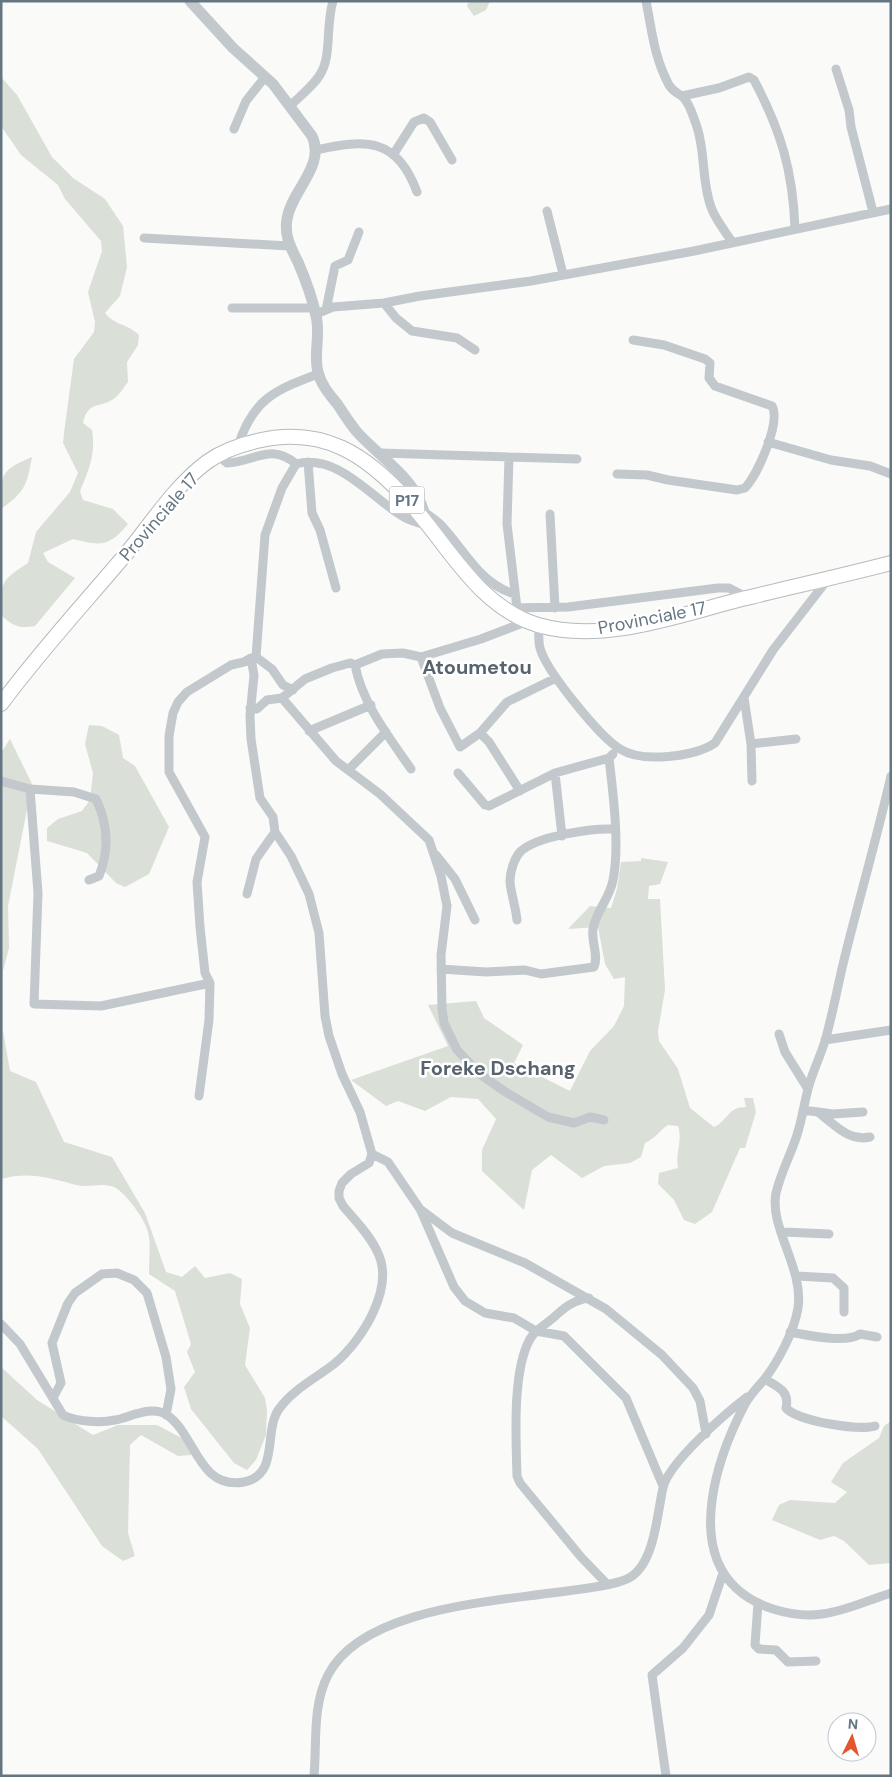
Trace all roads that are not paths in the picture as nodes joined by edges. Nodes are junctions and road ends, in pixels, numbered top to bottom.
1 (190, 1) edge
2 (333, 1) edge
3 (646, 1) edge
4 (836, 69) dead end
5 (265, 78) junction
6 (682, 96) junction
7 (290, 106) junction
8 (234, 129) dead end
9 (316, 150) junction
10 (393, 155) junction
11 (452, 160) dead end
12 (417, 192) dead end
13 (891, 208) edge
14 (547, 211) dead end
15 (873, 212) junction
16 (795, 229) junction
17 (359, 232) dead end
18 (144, 238) dead end
19 (732, 242) junction
20 (289, 246) junction
21 (563, 274) junction
22 (384, 303) junction
23 (232, 308) dead end
24 (318, 310) junction
25 (633, 340) dead end
26 (475, 350) dead end
27 (318, 374) junction
28 (768, 442) junction
29 (238, 446) junction
30 (380, 453) junction
31 (218, 456) junction
32 (509, 457) junction
33 (577, 460) dead end
34 (308, 462) junction
35 (296, 464) junction
36 (617, 474) dead end
37 (891, 474) edge
38 (550, 514) dead end
39 (425, 519) junction
40 (891, 563) edge
41 (828, 579) junction
42 (336, 588) dead end
43 (515, 594) junction
44 (748, 598) junction
45 (511, 608) junction
46 (555, 608) junction
47 (534, 623) junction
48 (254, 657) junction
49 (422, 657) junction
50 (355, 665) junction
51 (556, 678) junction
52 (293, 690) junction
53 (282, 698) junction
54 (744, 698) junction
55 (1, 704) edge
56 (370, 705) junction
57 (250, 708) junction
58 (308, 731) junction
59 (386, 732) junction
60 (480, 733) junction
61 (796, 739) dead end
62 (751, 744) junction
63 (619, 749) junction
64 (609, 758) junction
65 (411, 769) dead end
66 (348, 770) junction
67 (458, 773) dead end
68 (555, 773) junction
69 (891, 776) edge
70 (1, 781) edge
71 (752, 781) dead end
72 (30, 789) junction
73 (520, 791) junction
74 (614, 829) junction
75 (276, 832) junction
76 (562, 836) junction
77 (434, 853) junction
78 (90, 880) dead end
79 (248, 894) dead end
80 (475, 920) dead end
81 (517, 920) dead end
82 (441, 969) junction
83 (210, 983) junction
84 (891, 1030) edge
85 (779, 1034) dead end
86 (825, 1040) junction
87 (808, 1089) junction
88 (199, 1096) dead end
89 (803, 1110) junction
90 (863, 1112) dead end
91 (819, 1113) junction
92 (604, 1120) dead end
93 (870, 1137) dead end
94 (372, 1154) junction
95 (420, 1209) junction
96 (783, 1232) junction
97 (829, 1234) dead end
98 (797, 1276) junction
99 (589, 1298) junction
100 (844, 1312) dead end
101 (1, 1324) edge
102 (536, 1331) junction
103 (790, 1332) junction
104 (876, 1337) dead end
105 (765, 1379) junction
106 (751, 1394) junction
107 (53, 1398) junction
108 (166, 1415) junction
109 (875, 1426) dead end
110 (706, 1434) junction
111 (663, 1486) junction
112 (723, 1573) junction
113 (606, 1583) junction
114 (891, 1593) edge
115 (758, 1603) junction
116 (816, 1661) dead end
117 (314, 1776) edge
118 (666, 1776) edge

1 - 5 street
2 - 7 street
3 - 6 street
4 - 15 street
5 - 7 street
5 - 8 street
6 - 16 street
6 - 19 street
7 - 9 street
9 - 10 street
9 - 20 street
10 - 11 street
10 - 12 street
13 - 15 street
14 - 21 street
15 - 16 street
16 - 19 street
17 - 24 street
18 - 20 street
19 - 21 street
20 - 24 street
21 - 22 street
22 - 24 street
22 - 26 street
23 - 24 street
24 - 27 street
25 - 28 street
27 - 29 street
27 - 30 street
28 - 36 street
28 - 37 street
29 - 31 main road, Provinciale 17 / P17
29 - 39 main road, Provinciale 17 / P17
30 - 32 street
30 - 39 street
31 - 35 street
31 - 55 main road, Provinciale 17 / P17
32 - 33 street
32 - 43 street
34 - 35 street
34 - 39 street
34 - 42 street
35 - 48 street
38 - 46 street
39 - 43 street
39 - 45 main road, Provinciale 17 / P17
40 - 41 main road, Provinciale 17 / P17
41 - 44 main road, Provinciale 17 / P17
41 - 54 street
43 - 45 street
44 - 46 street
44 - 47 main road, Provinciale 17 / P17
45 - 46 street
45 - 47 main road, Provinciale 17 / P17
47 - 49 street
47 - 51 street
48 - 52 street
48 - 57 street
48 - 83 street
49 - 50 street
49 - 60 street
50 - 52 street
50 - 56 street
51 - 60 street
51 - 63 street
52 - 53 street
53 - 57 street
53 - 58 street
54 - 62 street
54 - 63 street
56 - 58 street
56 - 59 street
57 - 75 street
58 - 66 street
59 - 65 street
59 - 66 street
60 - 73 street
61 - 62 street
62 - 71 street
63 - 64 street
64 - 68 street
64 - 74 street
66 - 77 street
67 - 73 street
68 - 73 street
68 - 76 street
69 - 86 street
70 - 72 street
72 - 78 street
72 - 83 street
74 - 76 street
74 - 82 street
75 - 79 street
75 - 94 street
76 - 81 street
77 - 80 street
77 - 82 street
82 - 92 street
83 - 88 street
84 - 86 street
85 - 87 street
86 - 87 street
87 - 89 street
89 - 91 street
89 - 96 street
90 - 91 street
91 - 93 street
94 - 95 street
94 - 108 street
95 - 99 street
95 - 102 street
96 - 97 street
96 - 98 street
98 - 100 street
98 - 103 street
99 - 102 street
99 - 110 street
101 - 107 street
102 - 111 street
102 - 113 street
103 - 104 street
103 - 105 street
105 - 106 street
105 - 109 street
106 - 110 street
106 - 112 street
107 - 108 street
107 - 108 street
110 - 111 street
111 - 113 street
112 - 115 street
112 - 118 street
113 - 117 street
114 - 115 street
115 - 116 street

